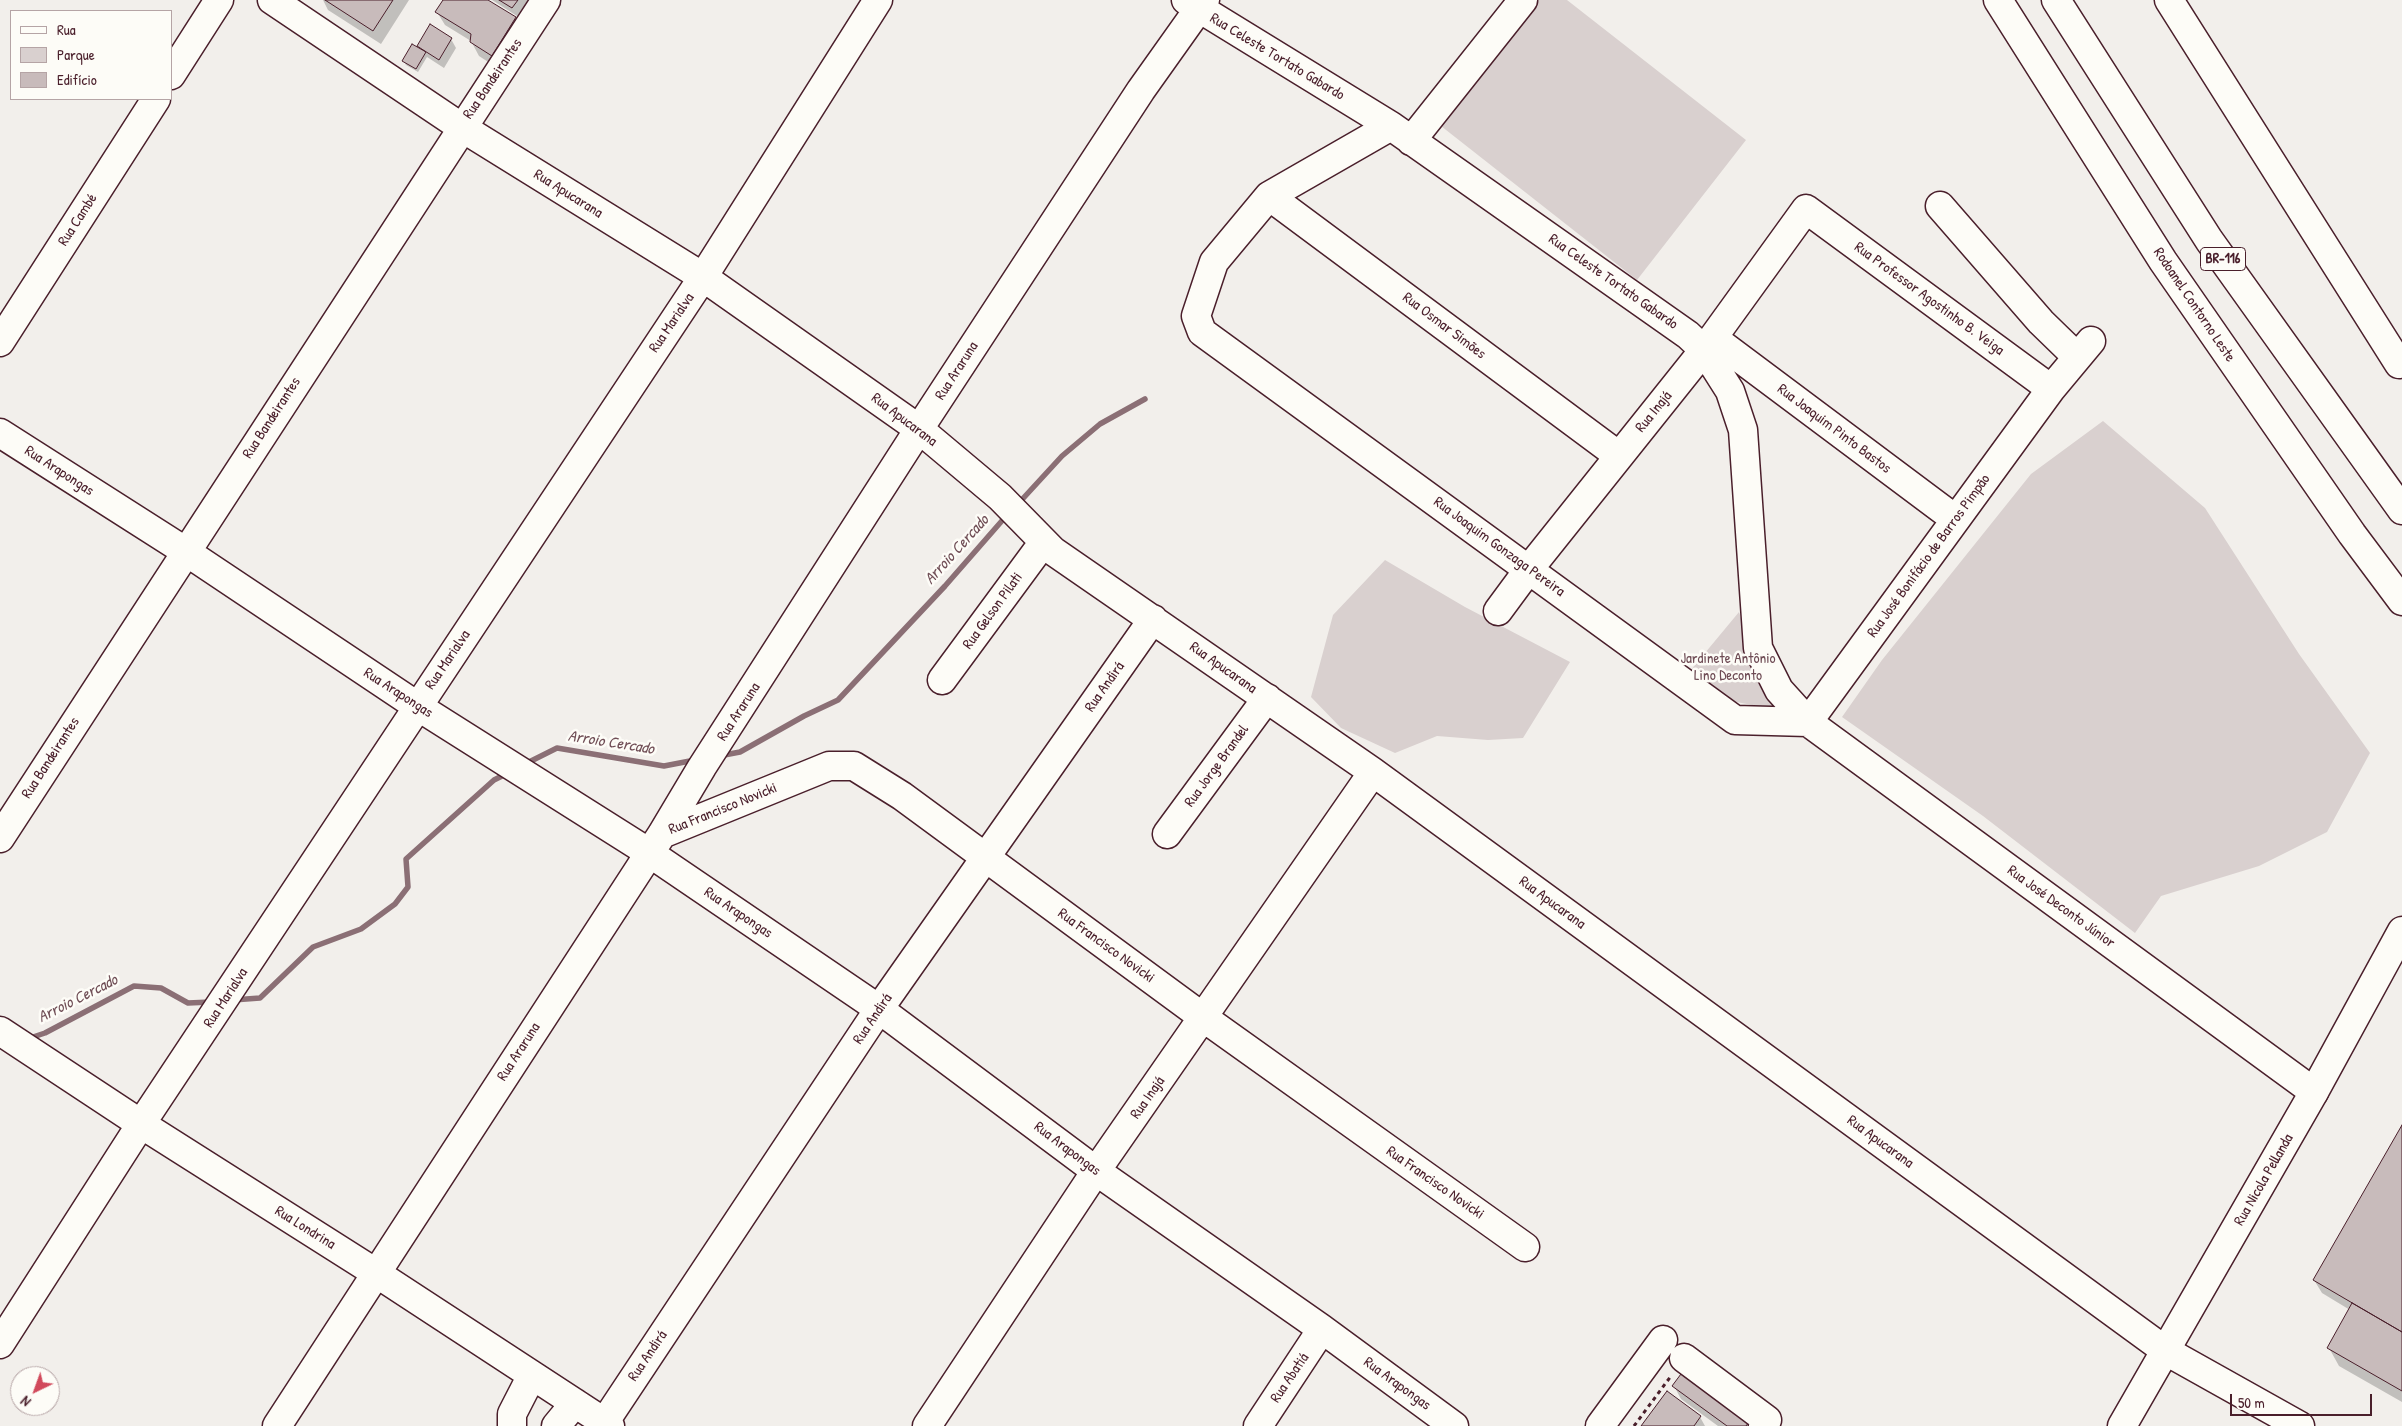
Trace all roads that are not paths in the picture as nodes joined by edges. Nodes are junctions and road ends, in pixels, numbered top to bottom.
1 (219, 0) edge
2 (272, 0) edge
3 (546, 0) edge
4 (878, 0) edge
5 (1523, 0) edge
6 (2056, 0) edge
7 (2168, 0) edge
8 (1197, 3) edge
9 (1998, 5) edge
10 (172, 73) edge
11 (155, 100) edge
12 (461, 127) junction
13 (1401, 134) junction
14 (1269, 196) junction
15 (1940, 206) dead end
16 (1806, 209) joint
17 (702, 278) junction
18 (0, 342) edge
19 (1709, 344) junction
20 (2399, 364) dead end
21 (2051, 390) junction
22 (919, 429) junction
23 (0, 433) edge
24 (1618, 456) junction
25 (2402, 510) edge
26 (1955, 520) junction
27 (1043, 543) junction
28 (185, 551) junction
29 (1529, 569) junction
30 (2402, 601) edge
31 (1498, 611) dead end
32 (1153, 619) junction
33 (942, 680) dead end
34 (1267, 698) junction
35 (417, 706) junction
36 (1808, 722) junction
37 (1372, 772) junction
38 (1167, 834) dead end
39 (0, 838) edge
40 (655, 843) junction
41 (985, 858) junction
42 (2402, 931) edge
43 (879, 1009) junction
44 (1204, 1018) junction
45 (1, 1031) edge
46 (2314, 1092) junction
47 (141, 1124) junction
48 (1096, 1171) junction
49 (1525, 1247) dead end
50 (376, 1272) junction
51 (1322, 1329) junction
52 (1663, 1340) dead end
53 (0, 1344) edge
54 (2166, 1351) junction
55 (1684, 1358) road end
56 (532, 1375) junction
57 (574, 1403) junction
58 (605, 1425) edge
59 (277, 1426) edge
60 (512, 1426) edge
61 (556, 1426) edge
62 (928, 1426) edge
63 (1258, 1426) edge
64 (1454, 1426) edge
65 (1600, 1426) edge
66 (1763, 1426) edge
67 (2122, 1426) edge
68 (2300, 1426) edge

1 - 10 main road
2 - 12 main road, Rua Apucarana
3 - 12 main road, Rua Bandeirantes
4 - 17 main road, Rua Marialva
5 - 13 main road
6 - 25 main road, BR-116
7 - 20 main road
8 - 13 main road, Rua Celeste Tortato Gabardo
8 - 22 main road, Rua Araruna
9 - 30 main road, Rodoanel Contorno Leste
11 - 18 main road, Rua Cambé
12 - 17 main road, Rua Apucarana
12 - 28 main road, Rua Bandeirantes
13 - 14 main road
13 - 19 main road, Rua Celeste Tortato Gabardo
14 - 24 main road, Rua Osmar Simões
14 - 29 main road, Rua Joaquim Gonzaga Pereira
15 - 21 main road, Rua José Bonifácio de Barros Pimpão
16 - 19 main road, Rua Inajá
16 - 21 main road, Rua Professor Agostinho B. Veiga
17 - 22 main road, Rua Apucarana
17 - 35 main road, Rua Marialva
19 - 24 main road, Rua Inajá
19 - 26 main road, Rua Joaquim Pinto Bastos
19 - 36 main road, Rua Celeste Tortato Gabardo
21 - 26 main road, Rua José Bonifácio de Barros Pimpão
22 - 27 main road, Rua Apucarana
22 - 40 main road, Rua Araruna
23 - 28 main road, Rua Arapongas
24 - 29 main road, Rua Inajá
26 - 36 main road, Rua José Bonifácio de Barros Pimpão
27 - 32 main road, Rua Apucarana
27 - 33 main road, Rua Gelson Pilati
28 - 35 main road, Rua Arapongas
28 - 39 main road, Rua Bandeirantes
29 - 31 main road, Rua Inajá
29 - 36 main road, Rua Joaquim Gonzaga Pereira
32 - 34 main road, Rua Apucarana
32 - 41 main road, Rua Andirá
34 - 37 main road, Rua Apucarana
34 - 38 main road, Rua Jorge Brandel
35 - 40 main road, Rua Arapongas
35 - 47 main road, Rua Marialva
36 - 46 main road, Rua José Deconto Júnior
37 - 44 main road, Rua Inajá
37 - 54 main road, Rua Apucarana
40 - 41 main road, Rua Francisco Novicki
40 - 43 main road, Rua Arapongas
40 - 50 main road, Rua Araruna
41 - 43 main road, Rua Andirá
41 - 44 main road, Rua Francisco Novicki
42 - 46 main road, Rua Nicola Pellanda
43 - 48 main road, Rua Arapongas
43 - 58 main road, Rua Andirá
44 - 48 main road, Rua Inajá
44 - 49 main road, Rua Francisco Novicki
45 - 47 main road, Rua Londrina
46 - 54 main road, Rua Nicola Pellanda
47 - 50 main road, Rua Londrina
47 - 53 main road, Rua Marialva
48 - 51 main road, Rua Arapongas
48 - 62 main road, Rua Inajá
50 - 56 main road, Rua Londrina
50 - 59 main road, Rua Araruna
51 - 63 main road, Rua Abatiá
51 - 64 main road, Rua Arapongas
52 - 65 main road
54 - 67 main road, Rua Nicola Pellanda
54 - 68 main road, Rua Apucarana
55 - 66 main road
56 - 57 main road, Rua Londrina
56 - 60 main road
57 - 58 main road, Rua Londrina
57 - 61 main road

